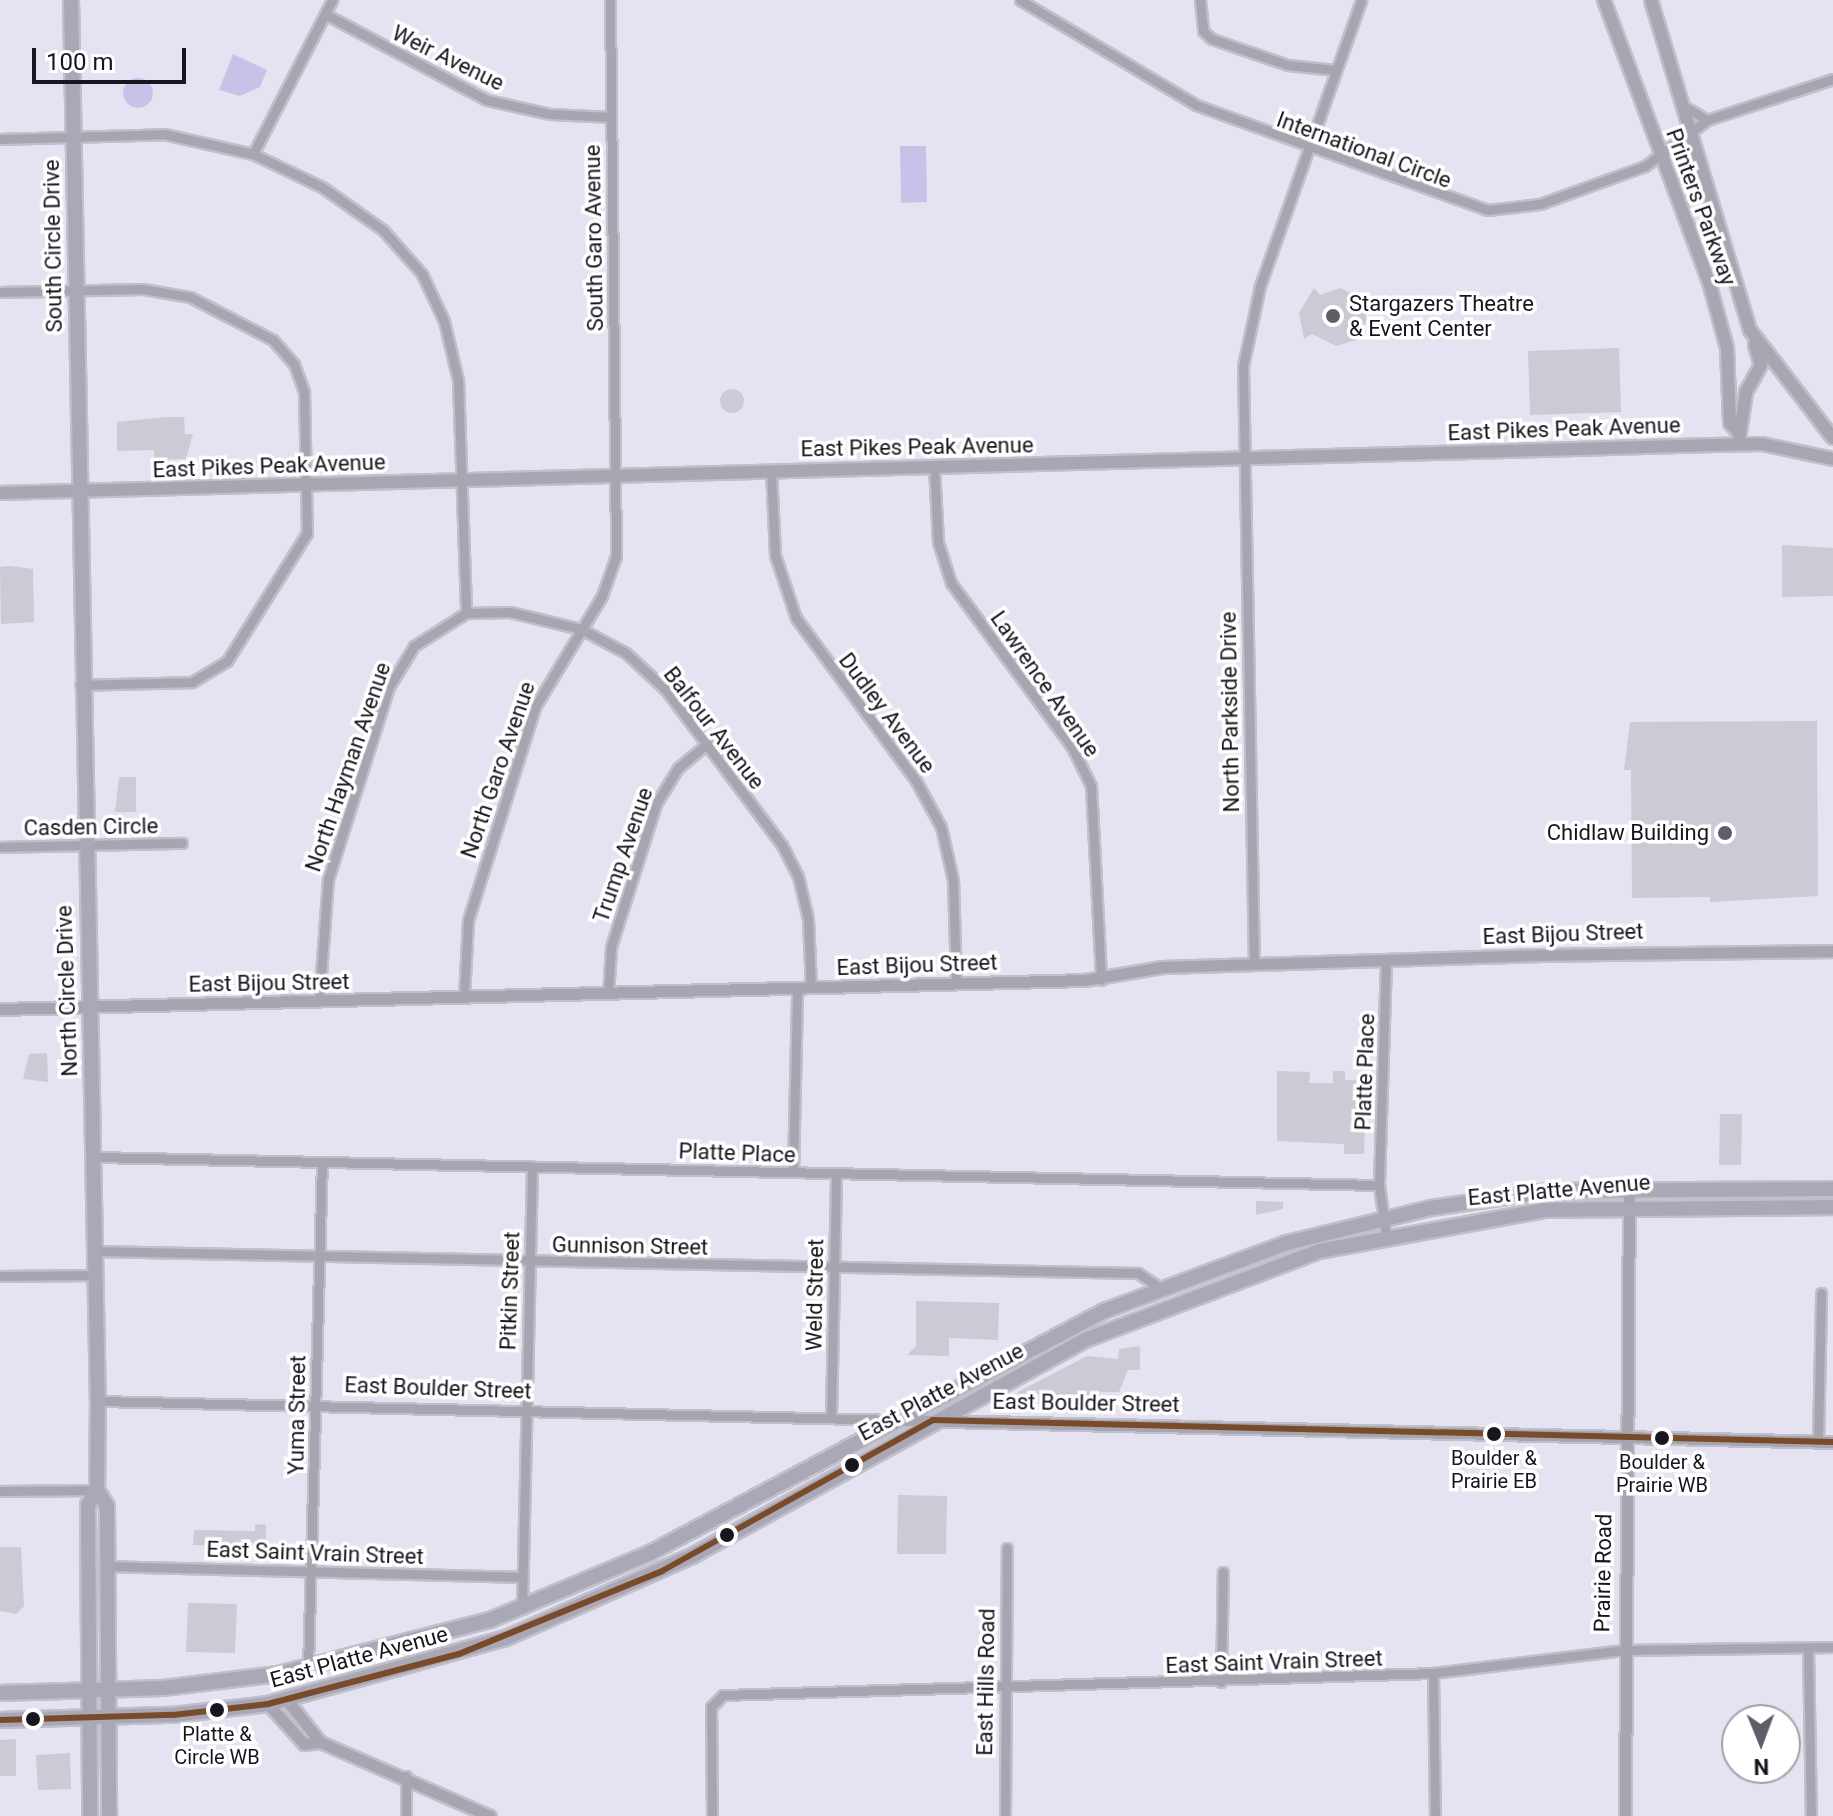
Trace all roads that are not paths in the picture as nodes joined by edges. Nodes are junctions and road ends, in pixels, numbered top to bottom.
1 (71, 0) edge
2 (332, 0) edge
3 (610, 0) edge
4 (1200, 0) edge
5 (1361, 0) edge
6 (1604, 0) edge
7 (1651, 0) edge
8 (1027, 2) edge
9 (325, 14) junction
10 (1335, 70) junction
11 (1833, 79) edge
12 (1682, 105) junction
13 (611, 117) junction
14 (1707, 120) junction
15 (1691, 133) junction
16 (74, 135) junction
17 (0, 139) edge
18 (1308, 149) junction
19 (253, 154) junction
20 (1661, 156) junction
21 (75, 290) junction
22 (0, 292) edge
23 (1750, 330) junction
24 (1739, 438) junction
25 (1833, 438) edge
26 (1241, 458) junction
27 (1833, 459) edge
28 (934, 466) junction
29 (771, 470) junction
30 (616, 475) junction
31 (463, 480) junction
32 (308, 485) junction
33 (78, 491) junction
34 (0, 493) edge
35 (466, 613) junction
36 (581, 629) junction
37 (80, 685) junction
38 (707, 744) junction
39 (182, 843) dead end
40 (85, 846) junction
41 (0, 847) edge
42 (1833, 951) edge
43 (1386, 960) junction
44 (1254, 964) junction
45 (1101, 980) junction
46 (956, 984) junction
47 (811, 988) junction
48 (797, 989) junction
49 (608, 994) junction
50 (464, 997) junction
51 (319, 1002) junction
52 (89, 1007) junction
53 (0, 1009) edge
54 (95, 1157) junction
55 (322, 1162) junction
56 (532, 1166) junction
57 (793, 1172) junction
58 (836, 1174) junction
59 (1379, 1185) junction
60 (1629, 1187) junction
61 (1833, 1189) edge
62 (1629, 1205) junction
63 (1833, 1207) edge
64 (1383, 1218) junction
65 (1386, 1235) junction
66 (96, 1251) junction
67 (1246, 1256) junction
68 (319, 1258) junction
69 (529, 1262) junction
70 (833, 1269) junction
71 (96, 1275) junction
72 (0, 1276) edge
73 (1160, 1288) junction
74 (1200, 1291) junction
75 (1821, 1293) dead end
76 (1125, 1321) junction
77 (978, 1396) junction
78 (98, 1401) junction
79 (315, 1404) junction
80 (525, 1410) junction
81 (831, 1417) junction
82 (898, 1420) junction
83 (933, 1420) junction
84 (993, 1421) junction
85 (1625, 1437) junction
86 (1818, 1442) junction
87 (1833, 1442) edge
88 (97, 1490) junction
89 (0, 1491) edge
90 (1007, 1548) dead end
91 (107, 1566) junction
92 (311, 1570) junction
93 (1223, 1572) dead end
94 (521, 1577) junction
95 (522, 1609) junction
96 (1833, 1647) edge
97 (1808, 1648) junction
98 (1622, 1650) junction
99 (308, 1668) junction
100 (1433, 1673) junction
101 (1221, 1682) junction
102 (1002, 1689) junction
103 (87, 1690) junction
104 (107, 1690) junction
105 (0, 1693) edge
106 (287, 1700) junction
107 (268, 1704) junction
108 (109, 1719) junction
109 (0, 1720) edge
110 (89, 1720) junction
111 (320, 1742) junction
112 (406, 1776) junction
113 (90, 1816) edge
114 (109, 1816) edge
115 (406, 1816) edge
116 (490, 1816) edge
117 (712, 1816) edge
118 (1005, 1816) edge
119 (1435, 1816) edge
120 (1625, 1816) edge
121 (1811, 1816) edge

1 - 16 main road, South Circle Drive
2 - 9 street
3 - 13 street, South Garo Avenue
4 - 10 street
5 - 10 street, North Parkside Drive
6 - 20 main road, Printers Parkway
7 - 12 main road, Printers Parkway
8 - 18 street, International Circle
9 - 13 street, Weir Avenue
9 - 19 street
10 - 18 street, North Parkside Drive
11 - 14 street, International Circle
12 - 14 street
12 - 15 main road, Printers Parkway
13 - 30 street, South Garo Avenue
14 - 15 street, International Circle
15 - 20 street, International Circle
15 - 23 main road, Printers Parkway
16 - 17 street
16 - 19 street
16 - 21 main road, South Circle Drive
18 - 20 street, International Circle
18 - 26 street, North Parkside Drive
19 - 31 street
20 - 24 main road, Printers Parkway
21 - 22 street
21 - 32 street
21 - 33 main road, South Circle Drive
23 - 24 main road, Printers Parkway
23 - 25 main road, Printers Parkway
24 - 26 main road, East Pikes Peak Avenue
24 - 27 main road, East Pikes Peak Avenue
26 - 28 main road, East Pikes Peak Avenue
26 - 44 street, North Parkside Drive
28 - 29 main road, East Pikes Peak Avenue
28 - 45 street, Lawrence Avenue
29 - 30 main road, East Pikes Peak Avenue
29 - 46 street, Dudley Avenue
30 - 31 main road, East Pikes Peak Avenue
30 - 36 street, North Garo Avenue
31 - 32 main road, East Pikes Peak Avenue
31 - 35 street
32 - 33 main road, East Pikes Peak Avenue
32 - 37 street
33 - 34 main road, East Pikes Peak Avenue
33 - 37 main road, North Circle Drive
35 - 36 street, Balfour Avenue
35 - 51 street, North Hayman Avenue
36 - 38 street, Balfour Avenue
36 - 50 street, North Garo Avenue
37 - 40 main road, North Circle Drive
38 - 47 street, Balfour Avenue
38 - 49 street, Trump Avenue
39 - 40 street, Casden Circle
40 - 41 street, Casden Circle
40 - 52 main road, North Circle Drive
42 - 43 street, East Bijou Street
43 - 44 street, East Bijou Street
43 - 59 street, Platte Place
44 - 45 street, East Bijou Street
45 - 46 street, East Bijou Street
46 - 47 street, East Bijou Street
47 - 48 street, East Bijou Street
48 - 49 street, East Bijou Street
48 - 57 street
49 - 50 street, East Bijou Street
50 - 51 street, East Bijou Street
51 - 52 street, East Bijou Street
52 - 53 street, East Bijou Street
52 - 54 main road, North Circle Drive
54 - 55 street, Platte Place
54 - 66 main road, North Circle Drive
55 - 56 street, Platte Place
55 - 68 street, Yuma Street
56 - 57 street, Platte Place
56 - 69 street, Pitkin Street
57 - 58 street, Platte Place
58 - 59 street, Platte Place
58 - 70 street, Weld Street
59 - 64 street, Platte Place
60 - 61 main road, East Platte Avenue
60 - 62 street, Prairie Road
60 - 64 main road, East Platte Avenue
62 - 63 main road, East Platte Avenue
62 - 65 main road, East Platte Avenue
62 - 85 street, Prairie Road
64 - 65 street, Platte Place
64 - 67 main road, East Platte Avenue
65 - 74 main road, East Platte Avenue
66 - 68 street, Gunnison Street
66 - 71 main road, North Circle Drive
67 - 73 main road, East Platte Avenue
67 - 74 main road
68 - 69 street, Gunnison Street
68 - 79 street, Yuma Street
69 - 70 street, Gunnison Street
69 - 80 street, Pitkin Street
70 - 73 street, Gunnison Street
70 - 81 street, Weld Street
71 - 72 street
71 - 78 main road, North Circle Drive
73 - 76 main road
73 - 82 main road, East Platte Avenue
74 - 76 main road, East Platte Avenue
75 - 86 street
76 - 77 main road, East Platte Avenue
77 - 83 main road, East Platte Avenue
77 - 84 street
78 - 79 street, East Boulder Street
78 - 88 main road, North Circle Drive
79 - 80 street, East Boulder Street
79 - 92 street, Yuma Street
80 - 81 street, East Boulder Street
80 - 94 street, Pitkin Street
81 - 82 street, East Boulder Street
82 - 83 street, East Boulder Street
82 - 95 main road, East Platte Avenue
83 - 84 street, East Boulder Street
83 - 106 main road, East Platte Avenue
84 - 85 street, East Boulder Street
85 - 86 street, East Boulder Street
85 - 98 street, Prairie Road
86 - 87 street, East Boulder Street
88 - 89 street
88 - 91 main road, North Circle Drive
88 - 103 main road, North Circle Drive
90 - 102 street, East Hills Road
91 - 92 street, East Saint Vrain Street
91 - 104 main road, North Circle Drive
92 - 94 street, East Saint Vrain Street
92 - 99 street, Yuma Street
93 - 101 street
94 - 95 street, Pitkin Street
95 - 99 main road, East Platte Avenue
96 - 97 street, East Saint Vrain Street
97 - 98 street, East Saint Vrain Street
97 - 121 street
98 - 100 street, East Saint Vrain Street
98 - 120 street, Prairie Road
99 - 104 main road, East Platte Avenue
100 - 101 street, East Saint Vrain Street
100 - 119 street
101 - 102 street, East Saint Vrain Street
102 - 117 street, East Saint Vrain Street
102 - 118 street, East Hills Road
103 - 104 main road, East Platte Avenue
103 - 105 main road, East Platte Avenue
103 - 110 main road, North Circle Drive
104 - 108 main road, North Circle Drive
106 - 107 main road, East Platte Avenue
106 - 111 street
107 - 108 main road, East Platte Avenue
107 - 111 street
108 - 110 main road, East Platte Avenue
108 - 114 main road, North Circle Drive
109 - 110 main road, East Platte Avenue
110 - 113 main road, North Circle Drive
111 - 112 street
112 - 115 street
112 - 116 street

